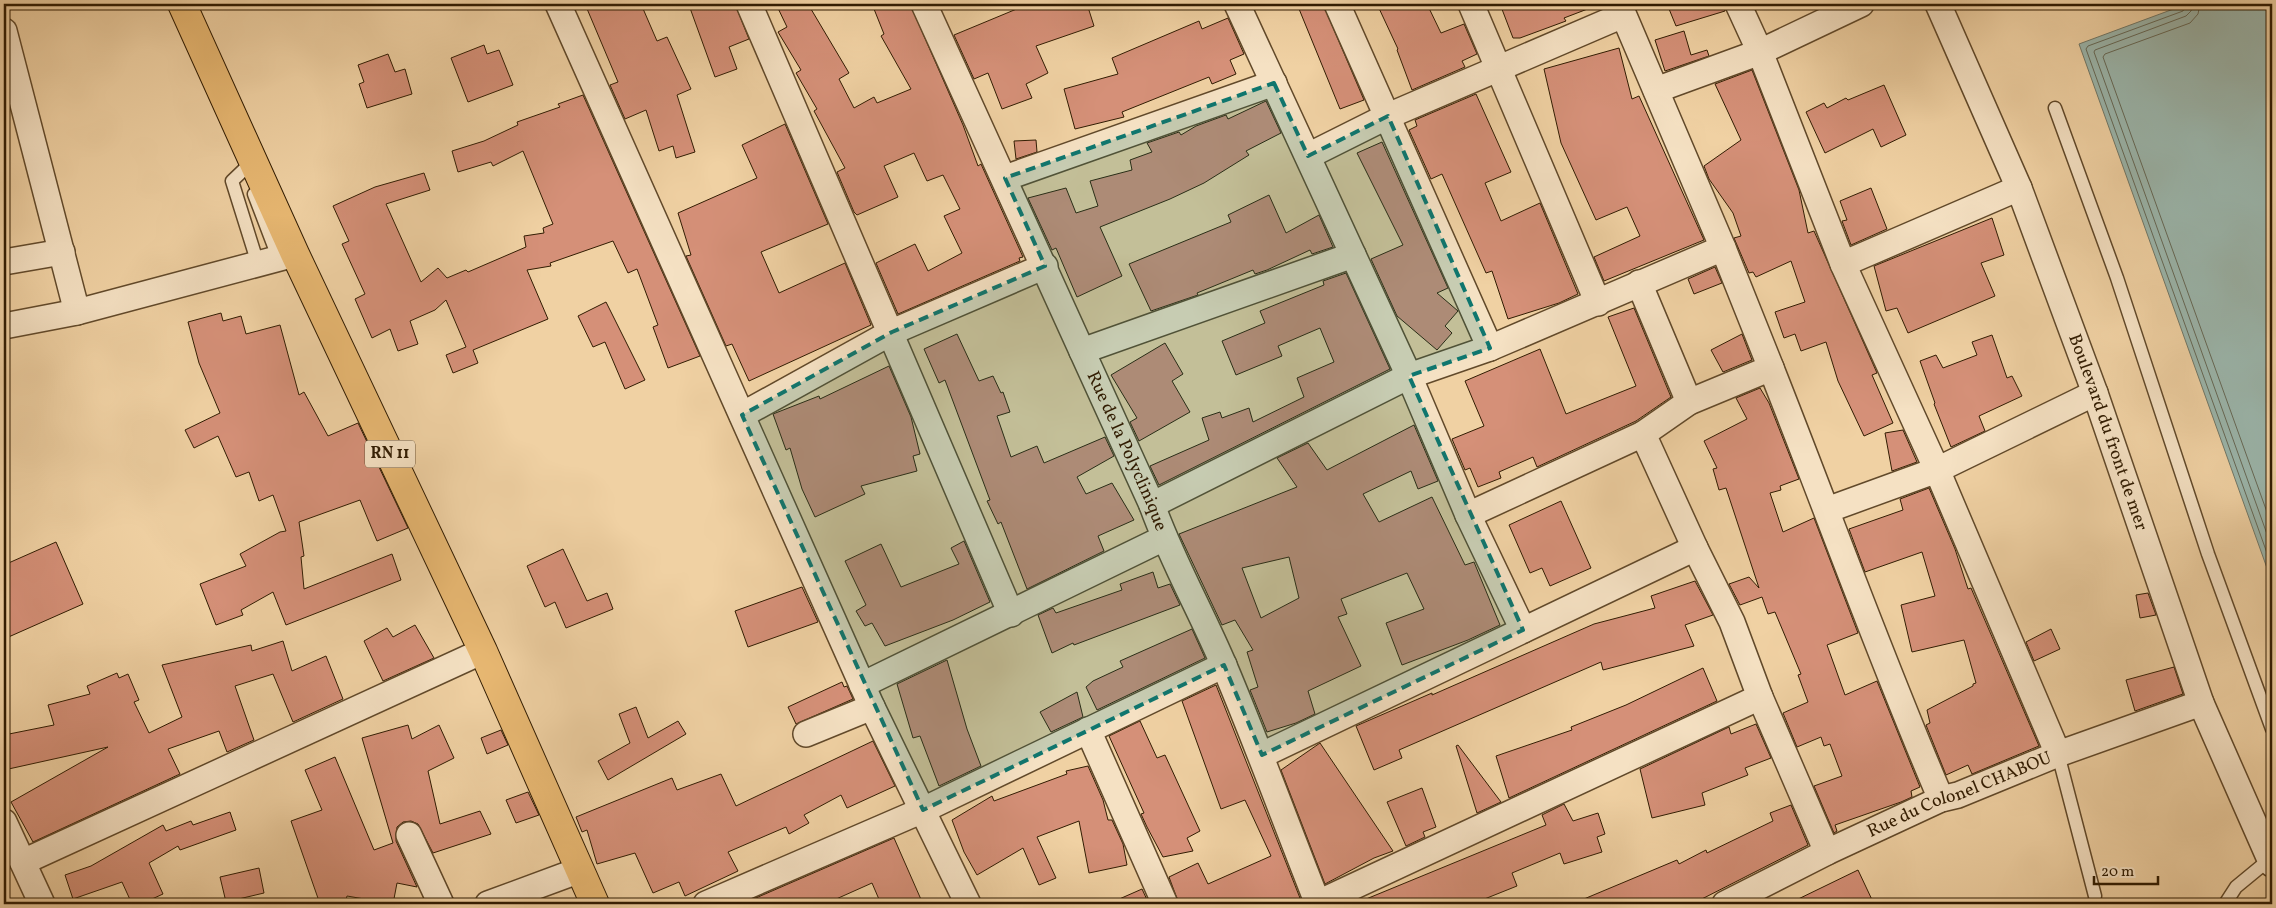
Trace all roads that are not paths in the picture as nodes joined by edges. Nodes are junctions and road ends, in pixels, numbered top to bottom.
1 (182, 4) edge
2 (558, 4) edge
3 (749, 4) edge
4 (1238, 4) edge
5 (1337, 4) edge
6 (1471, 4) edge
7 (1738, 4) edge
8 (1860, 4) edge
9 (1938, 4) edge
10 (927, 5) edge
11 (1621, 9) edge
12 (4, 31) edge
13 (1760, 52) junction
14 (1499, 68) junction
15 (1274, 83) junction
16 (1656, 90) junction
17 (2055, 108) dead end
18 (1388, 116) junction
19 (1308, 156) junction
20 (249, 164) junction
21 (1005, 178) junction
22 (2019, 188) junction
23 (1723, 248) junction
24 (62, 252) junction
25 (1353, 255) junction
26 (277, 258) junction
27 (4, 262) edge
28 (1843, 264) junction
29 (1045, 266) junction
30 (1638, 283) junction
31 (1598, 303) junction
32 (77, 312) junction
33 (4, 326) edge
34 (892, 332) junction
35 (1490, 348) junction
36 (1082, 351) junction
37 (1770, 368) junction
38 (1409, 376) junction
39 (2095, 393) junction
40 (1689, 402) junction
41 (742, 415) junction
42 (1643, 434) junction
43 (1937, 470) junction
44 (1152, 506) junction
45 (1827, 510) junction
46 (1468, 515) junction
47 (1164, 538) junction
48 (1695, 548) junction
49 (1011, 614) junction
50 (1523, 630) junction
51 (483, 651) junction
52 (1224, 665) junction
53 (867, 696) junction
54 (1760, 697) junction
55 (2201, 703) junction
56 (2272, 729) edge
57 (1088, 730) junction
58 (806, 734) dead end
59 (2058, 754) junction
60 (1262, 755) junction
61 (1940, 800) junction
62 (923, 810) junction
63 (5, 829) edge
64 (409, 835) dead end
65 (1827, 852) junction
66 (22, 862) junction
67 (2271, 862) edge
68 (580, 870) junction
69 (2095, 896) dead end
70 (735, 898) edge
71 (500, 902) edge
72 (42, 904) edge
73 (441, 904) edge
74 (595, 904) edge
75 (706, 904) edge
76 (968, 904) edge
77 (1165, 904) edge
78 (1318, 904) edge
79 (1725, 904) edge
80 (2225, 904) edge

1 - 20 main road, RN 11
2 - 41 street
3 - 34 street
4 - 15 street
5 - 18 street
6 - 14 street
7 - 13 street
8 - 13 street
9 - 22 street, Boulevard du front de mer
10 - 21 street, Rue de la Polyclinique
11 - 14 street
11 - 16 street
12 - 24 street
13 - 16 street
13 - 28 street
14 - 18 street
14 - 31 street
15 - 19 street
15 - 21 street
16 - 23 street
17 - 56 lane
18 - 19 street
18 - 35 street
19 - 25 street
20 - 26 main road, RN 11
20 - 26 lane
21 - 29 street, Rue de la Polyclinique
22 - 28 street
22 - 39 street, Boulevard du front de mer
23 - 30 street
23 - 37 street
24 - 27 street
24 - 32 street
25 - 36 street
25 - 38 street
26 - 32 street
26 - 51 main road, RN 11
28 - 43 street
29 - 34 street
29 - 36 street, Rue de la Polyclinique
30 - 31 street
30 - 40 street
31 - 35 street
32 - 33 street
34 - 41 street
34 - 49 street
35 - 38 street
36 - 44 street, Rue de la Polyclinique
37 - 40 street
37 - 45 street
38 - 44 street
38 - 46 street
39 - 43 street
39 - 55 street, Boulevard du front de mer
40 - 42 street
41 - 53 street
42 - 46 street
42 - 48 street
43 - 45 street
43 - 59 street
44 - 47 street, Rue de la Polyclinique
45 - 61 street
46 - 50 street
47 - 49 street
47 - 52 street, Rue de la Polyclinique
48 - 50 street
48 - 54 street
49 - 53 street
50 - 60 street
51 - 66 street
51 - 68 main road, RN 11
52 - 57 street
52 - 60 street, Rue de la Polyclinique
53 - 58 street
53 - 62 street
54 - 65 street
54 - 78 street
55 - 59 street, Rue du Colonel CHABOU
55 - 67 street, Boulevard du front de mer
57 - 62 street
57 - 77 street
59 - 61 street, Rue du Colonel CHABOU
59 - 69 lane
60 - 78 street, Rue de la Polyclinique
61 - 65 street, Rue du Colonel CHABOU
62 - 70 street
62 - 76 street
63 - 66 street
64 - 73 street
65 - 79 street, Rue du Colonel CHABOU
66 - 72 street
67 - 80 lane
68 - 71 street
68 - 74 main road, RN 11
70 - 75 street

